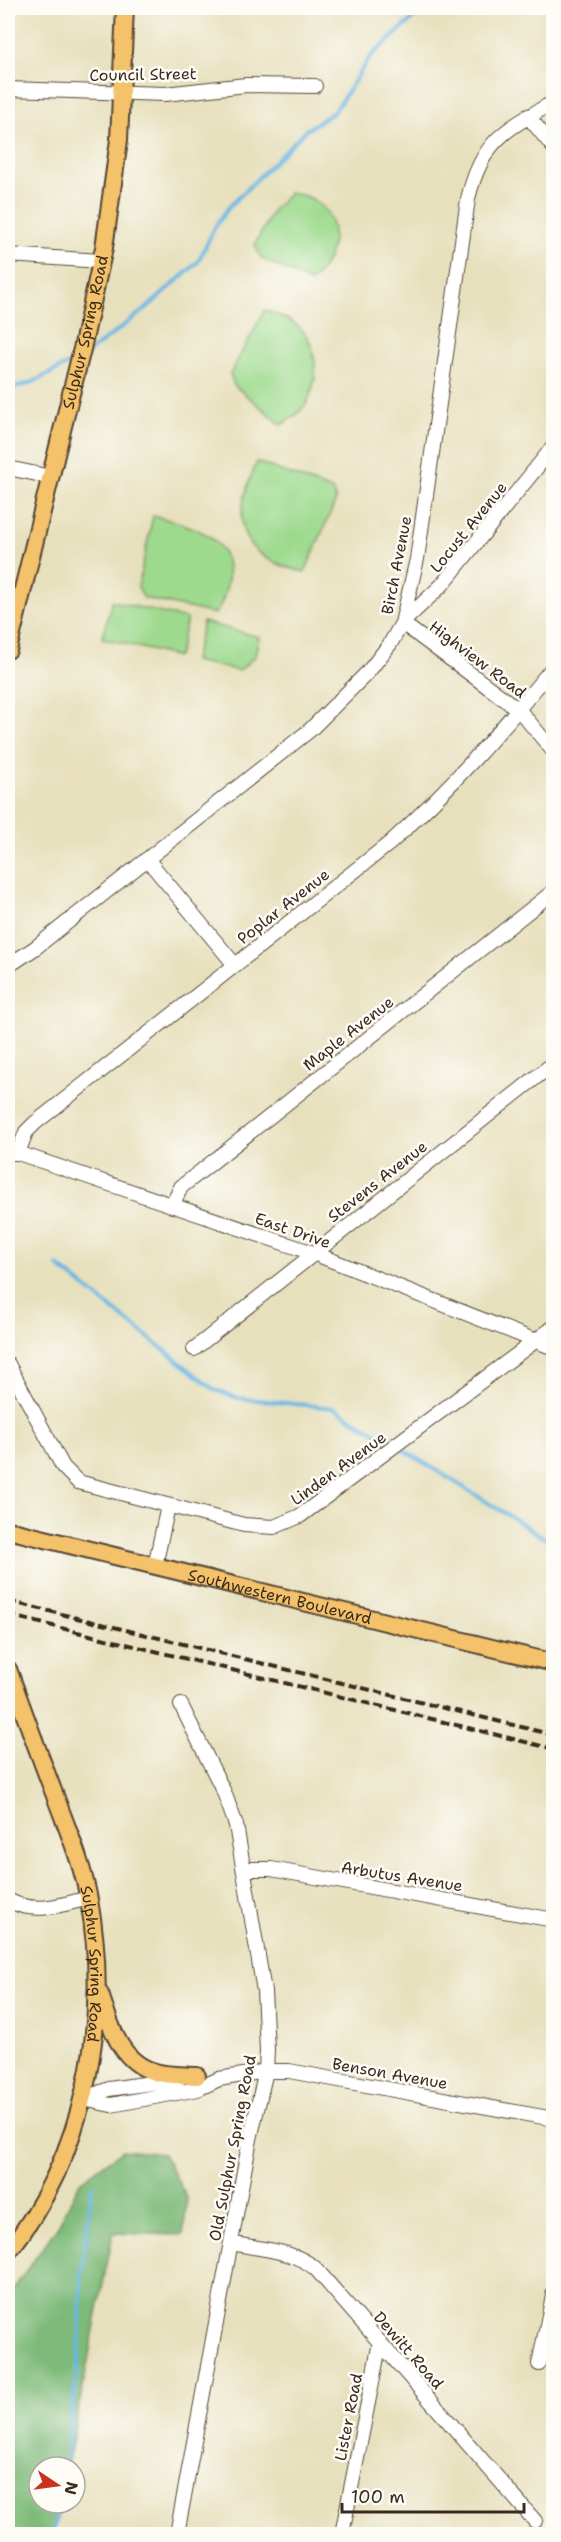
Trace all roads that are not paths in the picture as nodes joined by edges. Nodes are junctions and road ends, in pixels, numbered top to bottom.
1 (125, 8) edge
2 (315, 86) dead end
3 (8, 89) edge
4 (122, 94) junction
5 (554, 102) edge
6 (528, 116) junction
7 (554, 148) edge
8 (8, 255) edge
9 (101, 261) junction
10 (554, 446) edge
11 (8, 468) edge
12 (51, 477) junction
13 (13, 610) edge
14 (402, 622) junction
15 (8, 650) edge
16 (554, 666) edge
17 (519, 710) junction
18 (554, 752) edge
19 (147, 859) junction
20 (554, 891) edge
21 (236, 965) junction
22 (8, 966) edge
23 (554, 1063) edge
24 (11, 1150) edge
25 (172, 1206) junction
26 (313, 1254) junction
27 (554, 1327) edge
28 (536, 1340) junction
29 (554, 1348) edge
30 (194, 1349) dead end
31 (8, 1364) edge
32 (168, 1506) junction
33 (8, 1530) edge
34 (155, 1566) junction
35 (554, 1663) edge
36 (8, 1669) edge
37 (181, 1705) dead end
38 (245, 1869) junction
39 (89, 1898) junction
40 (8, 1900) edge
41 (554, 1920) edge
42 (96, 1983) junction
43 (266, 2071) junction
44 (197, 2076) junction
45 (219, 2079) junction
46 (83, 2099) junction
47 (554, 2120) edge
48 (231, 2243) junction
49 (8, 2252) edge
50 (554, 2291) edge
51 (551, 2315) edge
52 (380, 2342) junction
53 (539, 2364) dead end
54 (535, 2522) dead end
55 (177, 2535) edge
56 (342, 2535) edge

1 - 4 main road, Sulphur Spring Road
2 - 4 street, Council Street
3 - 4 street, Council Street
4 - 9 main road, Sulphur Spring Road
5 - 6 street, Birch Avenue
6 - 7 street
6 - 14 street, Birch Avenue
8 - 9 street
9 - 12 main road, Sulphur Spring Road
10 - 14 street, Locust Avenue
11 - 12 street
12 - 13 main road, Sulphur Spring Road
13 - 15 main road, Sulphur Spring Road
14 - 17 street, Highview Road
14 - 19 street, Birch Avenue
16 - 17 street, Poplar Avenue
17 - 18 street, Highview Road
17 - 21 street, Poplar Avenue
19 - 21 street
19 - 22 street, Birch Avenue
20 - 25 street, Maple Avenue
21 - 24 street, Poplar Avenue
23 - 26 street, Stevens Avenue
24 - 25 street, East Drive
25 - 26 street, East Drive
26 - 28 street, East Drive
26 - 30 street, Stevens Avenue
27 - 28 street, Linden Avenue
28 - 29 street, East Drive
28 - 32 street, Linden Avenue
31 - 32 street
32 - 34 street
33 - 34 main road, Southwestern Boulevard
34 - 35 main road, Southwestern Boulevard
36 - 39 main road, Sulphur Spring Road
37 - 38 street, Old Sulphur Spring Road
38 - 41 street, Arbutus Avenue
38 - 43 street, Old Sulphur Spring Road
39 - 40 street
39 - 42 main road, Sulphur Spring Road
42 - 44 main road
42 - 46 main road, Sulphur Spring Road
43 - 45 street, Benson Avenue
43 - 47 street, Benson Avenue
43 - 48 street, Old Sulphur Spring Road
44 - 45 street, Benson Avenue
44 - 46 street, Benson Avenue
45 - 46 street, Benson Avenue
46 - 49 main road, Sulphur Spring Road
48 - 52 street, Dewitt Road
48 - 55 street, Old Sulphur Spring Road
50 - 51 street
51 - 53 street
52 - 54 street, Dewitt Road
52 - 56 street, Lister Road

